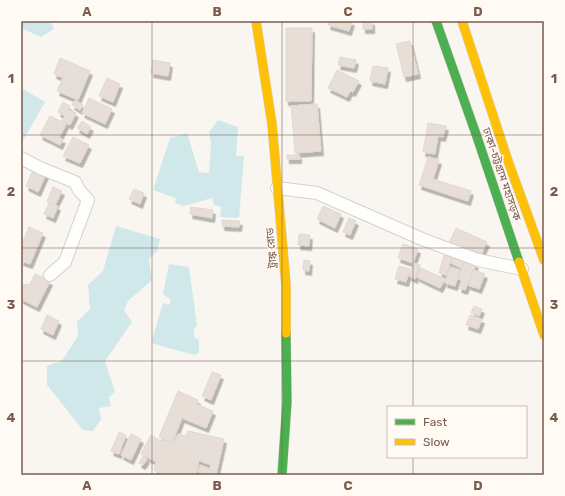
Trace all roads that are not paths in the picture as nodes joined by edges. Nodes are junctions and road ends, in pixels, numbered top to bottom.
1 (256, 21) edge
2 (436, 21) edge
3 (462, 21) edge
4 (21, 158) edge
5 (277, 188) junction
6 (544, 260) edge
7 (522, 269) junction
8 (50, 275) dead end
9 (544, 335) edge
10 (282, 475) edge

1 - 5 main road, ট্রাঙ্ক রোড
2 - 7 main road, ঢাকা-চট্টগ্রাম মহাসড়ক
3 - 6 main road, ঢাকা-চট্টগ্রাম মহাসড়ক
4 - 8 street
5 - 7 street
5 - 10 main road, ট্রাঙ্ক রোড
7 - 9 main road, ঢাকা-চট্টগ্রাম মহাসড়ক

